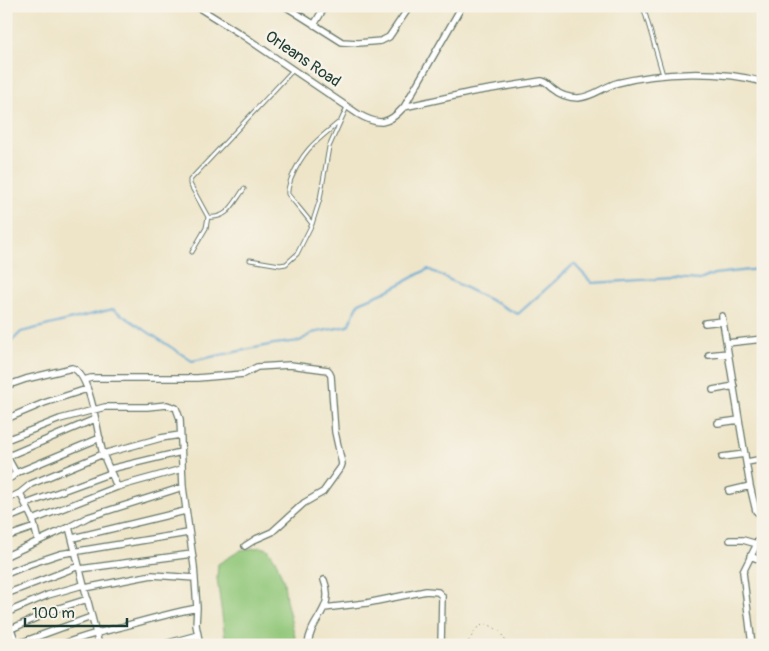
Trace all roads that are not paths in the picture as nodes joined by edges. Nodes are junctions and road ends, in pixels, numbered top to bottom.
1 (196, 6) edge
2 (285, 6) edge
3 (325, 6) edge
4 (410, 6) edge
5 (462, 6) edge
6 (643, 6) edge
7 (314, 24) junction
8 (293, 70) junction
9 (663, 76) junction
10 (763, 82) edge
11 (347, 106) junction
12 (404, 107) junction
13 (340, 122) junction
14 (244, 189) dead end
15 (208, 217) junction
16 (312, 224) junction
17 (192, 252) dead end
18 (250, 260) dead end
19 (705, 322) dead end
20 (763, 339) edge
21 (727, 343) junction
22 (728, 353) junction
23 (709, 355) dead end
24 (84, 380) junction
25 (6, 386) edge
26 (734, 386) junction
27 (87, 389) junction
28 (713, 390) dead end
29 (92, 410) junction
30 (6, 419) edge
31 (95, 419) junction
32 (739, 420) junction
33 (718, 423) dead end
34 (180, 435) junction
35 (100, 438) junction
36 (6, 440) edge
37 (180, 452) junction
38 (104, 454) junction
39 (745, 454) junction
40 (6, 456) edge
41 (722, 457) dead end
42 (763, 459) edge
43 (747, 462) junction
44 (182, 469) junction
45 (111, 471) junction
46 (16, 473) junction
47 (6, 480) edge
48 (750, 486) junction
49 (117, 487) junction
50 (183, 487) junction
51 (730, 490) dead end
52 (20, 493) junction
53 (6, 500) edge
54 (27, 507) junction
55 (185, 511) junction
56 (761, 516) edge
57 (6, 519) edge
58 (34, 523) junction
59 (69, 528) junction
60 (763, 532) edge
61 (188, 533) junction
62 (6, 537) edge
63 (73, 538) junction
64 (730, 540) dead end
65 (38, 542) junction
66 (757, 544) junction
67 (245, 546) dead end
68 (76, 553) junction
69 (192, 554) junction
70 (6, 556) edge
71 (750, 556) junction
72 (763, 561) edge
73 (80, 567) junction
74 (6, 574) edge
75 (195, 578) junction
76 (324, 580) dead end
77 (84, 586) junction
78 (6, 594) edge
79 (88, 599) junction
80 (197, 608) junction
81 (324, 608) junction
82 (6, 615) edge
83 (92, 616) junction
84 (11, 629) junction
85 (96, 632) junction
86 (198, 635) junction
87 (17, 644) edge
88 (61, 645) edge
89 (99, 645) edge
90 (161, 645) edge
91 (200, 645) edge
92 (308, 645) edge
93 (440, 645) edge
94 (752, 645) edge

1 - 8 street, Orleans Road
2 - 7 street
3 - 7 street
4 - 7 street
5 - 12 street
6 - 9 lane
8 - 11 street, Orleans Road
8 - 15 lane
9 - 10 street
9 - 12 street
11 - 12 street, Orleans Road
11 - 13 lane
13 - 16 lane
13 - 16 lane
14 - 15 lane
15 - 17 lane
16 - 18 lane
19 - 21 street
20 - 21 street
21 - 22 street
22 - 23 street
22 - 26 street
24 - 25 street
24 - 27 street
24 - 67 street
26 - 28 street
26 - 32 street
27 - 29 street
27 - 30 street
29 - 31 street
29 - 34 street
29 - 36 street
31 - 35 street
31 - 40 street
32 - 33 street
32 - 39 street
34 - 37 street
34 - 38 street
35 - 38 street
35 - 46 street
37 - 44 street
37 - 45 street
38 - 45 street
38 - 52 street
39 - 41 street
39 - 43 street
40 - 46 street
42 - 43 street
43 - 48 street
44 - 49 street
44 - 50 street
45 - 49 street
45 - 54 street
46 - 47 street
48 - 51 street
48 - 56 street
49 - 58 street
50 - 55 street
50 - 59 street
52 - 53 street
52 - 54 street
54 - 57 street
54 - 58 street
55 - 61 street
55 - 63 street
58 - 62 street
58 - 65 street
59 - 63 street
59 - 65 street
60 - 66 street
61 - 68 street
61 - 69 street
63 - 68 street
64 - 66 street
65 - 70 street
66 - 71 street
68 - 73 street
68 - 74 street
69 - 73 street
69 - 75 street
71 - 72 street
71 - 94 street
73 - 77 street
73 - 78 street
75 - 77 street
75 - 80 street
76 - 81 street
77 - 79 street
77 - 82 street
79 - 83 street
79 - 84 street
80 - 85 street
80 - 86 street
81 - 92 street
81 - 93 street
82 - 84 street
83 - 85 street
83 - 87 street
84 - 87 street
85 - 88 street
85 - 89 street
86 - 90 street
86 - 91 street

